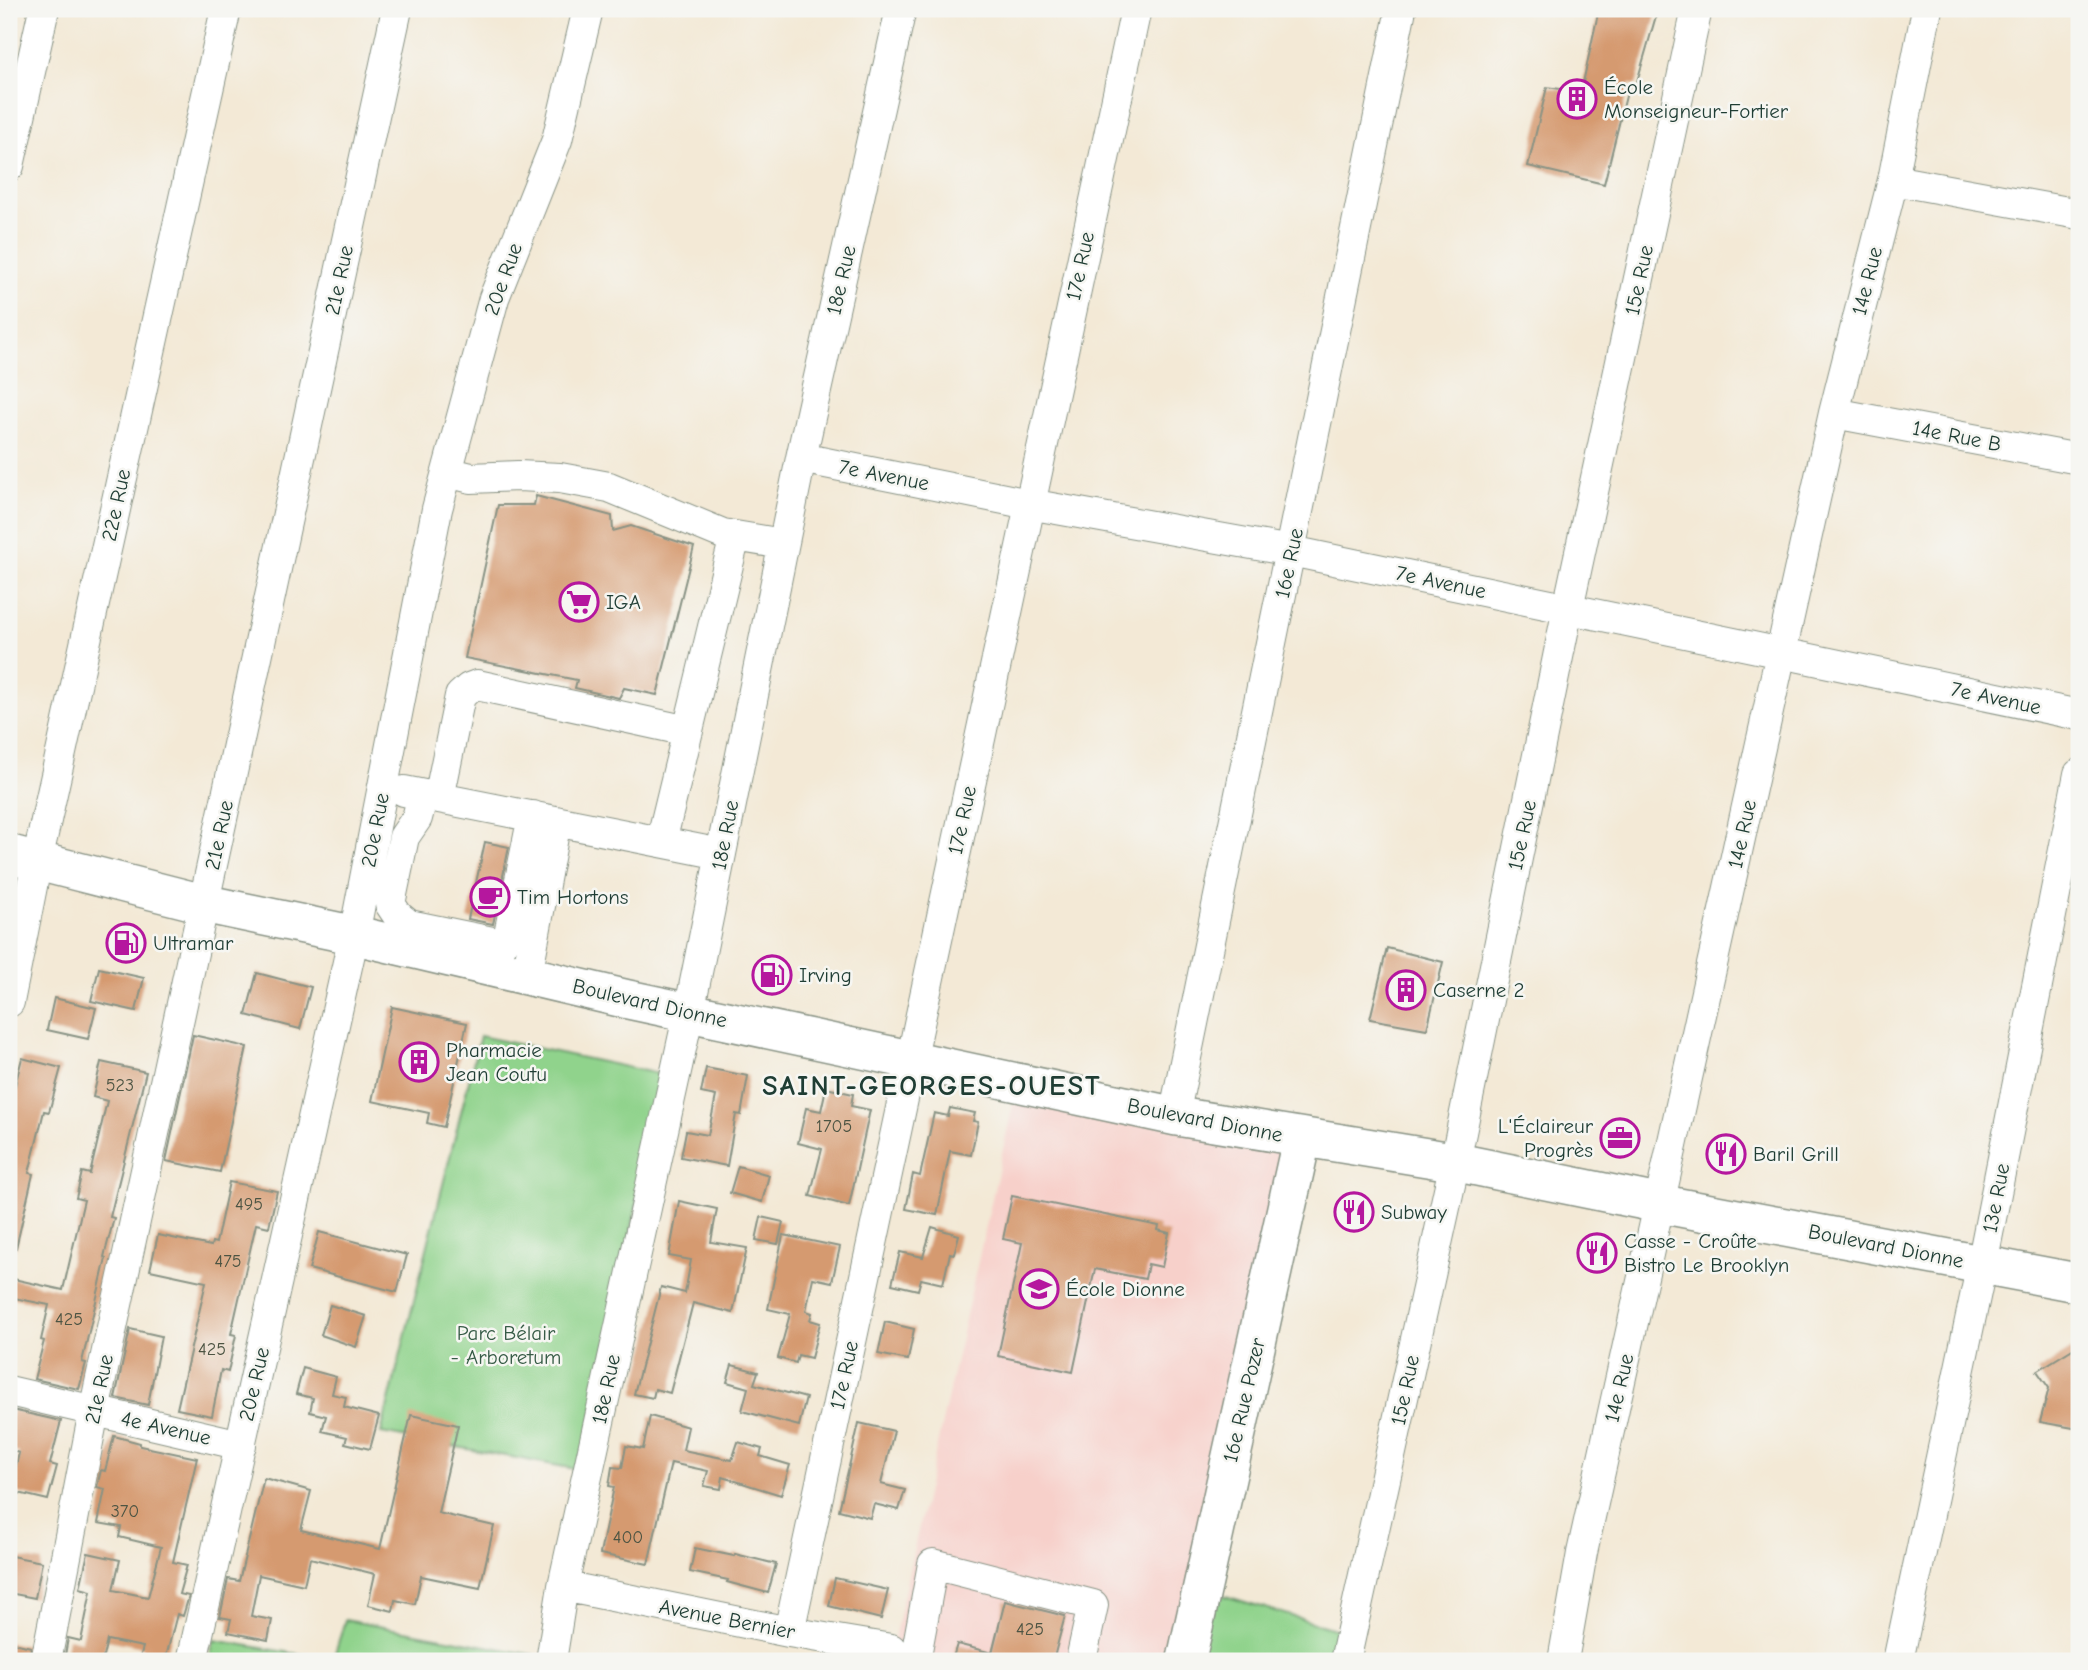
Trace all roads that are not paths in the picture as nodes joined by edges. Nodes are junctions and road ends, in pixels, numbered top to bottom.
1 (44, 9) edge
2 (226, 9) edge
3 (397, 9) edge
4 (588, 9) edge
5 (901, 9) edge
6 (1136, 9) edge
7 (1401, 9) edge
8 (1697, 9) edge
9 (1927, 9) edge
10 (9, 166) edge
11 (1893, 180) junction
12 (2079, 214) edge
13 (1834, 413) junction
14 (801, 458) junction
15 (2079, 459) edge
16 (447, 472) junction
17 (1029, 504) junction
18 (736, 536) junction
19 (783, 544) junction
20 (1291, 551) junction
21 (1568, 608) junction
22 (1782, 653) junction
23 (2079, 715) edge
24 (688, 731) junction
25 (2079, 774) edge
26 (383, 787) junction
27 (431, 796) junction
28 (544, 819) junction
29 (661, 842) junction
30 (721, 854) junction
31 (23, 858) edge
32 (205, 904) junction
33 (354, 934) junction
34 (527, 975) junction
35 (9, 1002) edge
36 (689, 1012) junction
37 (911, 1060) junction
38 (1174, 1116) junction
39 (1302, 1138) junction
40 (1455, 1162) junction
41 (1661, 1204) junction
42 (1983, 1264) junction
43 (2079, 1283) edge
44 (9, 1391) edge
45 (94, 1411) junction
46 (241, 1446) junction
47 (563, 1587) junction
48 (789, 1632) junction
49 (903, 1655) edge
50 (46, 1661) edge
51 (192, 1661) edge
52 (551, 1661) edge
53 (1083, 1661) edge
54 (1186, 1661) edge
55 (1345, 1661) edge
56 (1563, 1661) edge
57 (1898, 1661) edge

1 - 10 street
2 - 31 street, 22e Rue
3 - 32 street, 21e Rue
4 - 16 street, 20e Rue
5 - 14 street, 18e Rue
6 - 17 street, 17e Rue
7 - 20 street, 16e Rue
8 - 21 street, 15e Rue
9 - 11 street, 14e Rue
11 - 12 street
11 - 13 street, 14e Rue
13 - 15 street, 14e Rue B
13 - 22 street, 14e Rue
14 - 17 street, 7e Avenue
14 - 19 street, 18e Rue
16 - 18 street
16 - 26 street, 20e Rue
17 - 20 street, 7e Avenue
17 - 37 street, 17e Rue
18 - 19 street
18 - 24 street
19 - 30 street, 18e Rue
20 - 21 street, 7e Avenue
20 - 38 street, 16e Rue
21 - 22 street, 7e Avenue
21 - 40 street, 15e Rue
22 - 23 street, 7e Avenue
22 - 41 street, 14e Rue
24 - 27 street
24 - 29 street
25 - 42 street, 13e Rue
26 - 27 street
26 - 33 street, 20e Rue
27 - 28 street
27 - 28 street
28 - 29 street
28 - 34 street
29 - 30 street
30 - 36 street, 18e Rue
31 - 32 main road, Boulevard Dionne
31 - 35 street, 22e Rue
32 - 33 main road, Boulevard Dionne
32 - 45 street, 21e Rue
33 - 34 main road, Boulevard Dionne
33 - 46 street, 20e Rue
34 - 36 main road, Boulevard Dionne
36 - 37 main road, Boulevard Dionne
36 - 47 street, 18e Rue
37 - 38 main road, Boulevard Dionne
37 - 48 street, 17e Rue
38 - 39 main road, Boulevard Dionne
39 - 40 main road, Boulevard Dionne
39 - 54 main road, 16e Rue Pozer
40 - 41 main road, Boulevard Dionne
40 - 55 street, 15e Rue
41 - 42 main road, Boulevard Dionne
41 - 56 street, 14e Rue
42 - 43 main road, Boulevard Dionne
42 - 57 street, 13e Rue
44 - 45 street, 4e Avenue
45 - 46 street, 4e Avenue
45 - 50 street, 21e Rue
46 - 51 street, 20e Rue
47 - 48 street, Avenue Bernier
47 - 52 street, 18e Rue
48 - 49 street, Avenue Bernier
49 - 53 street

